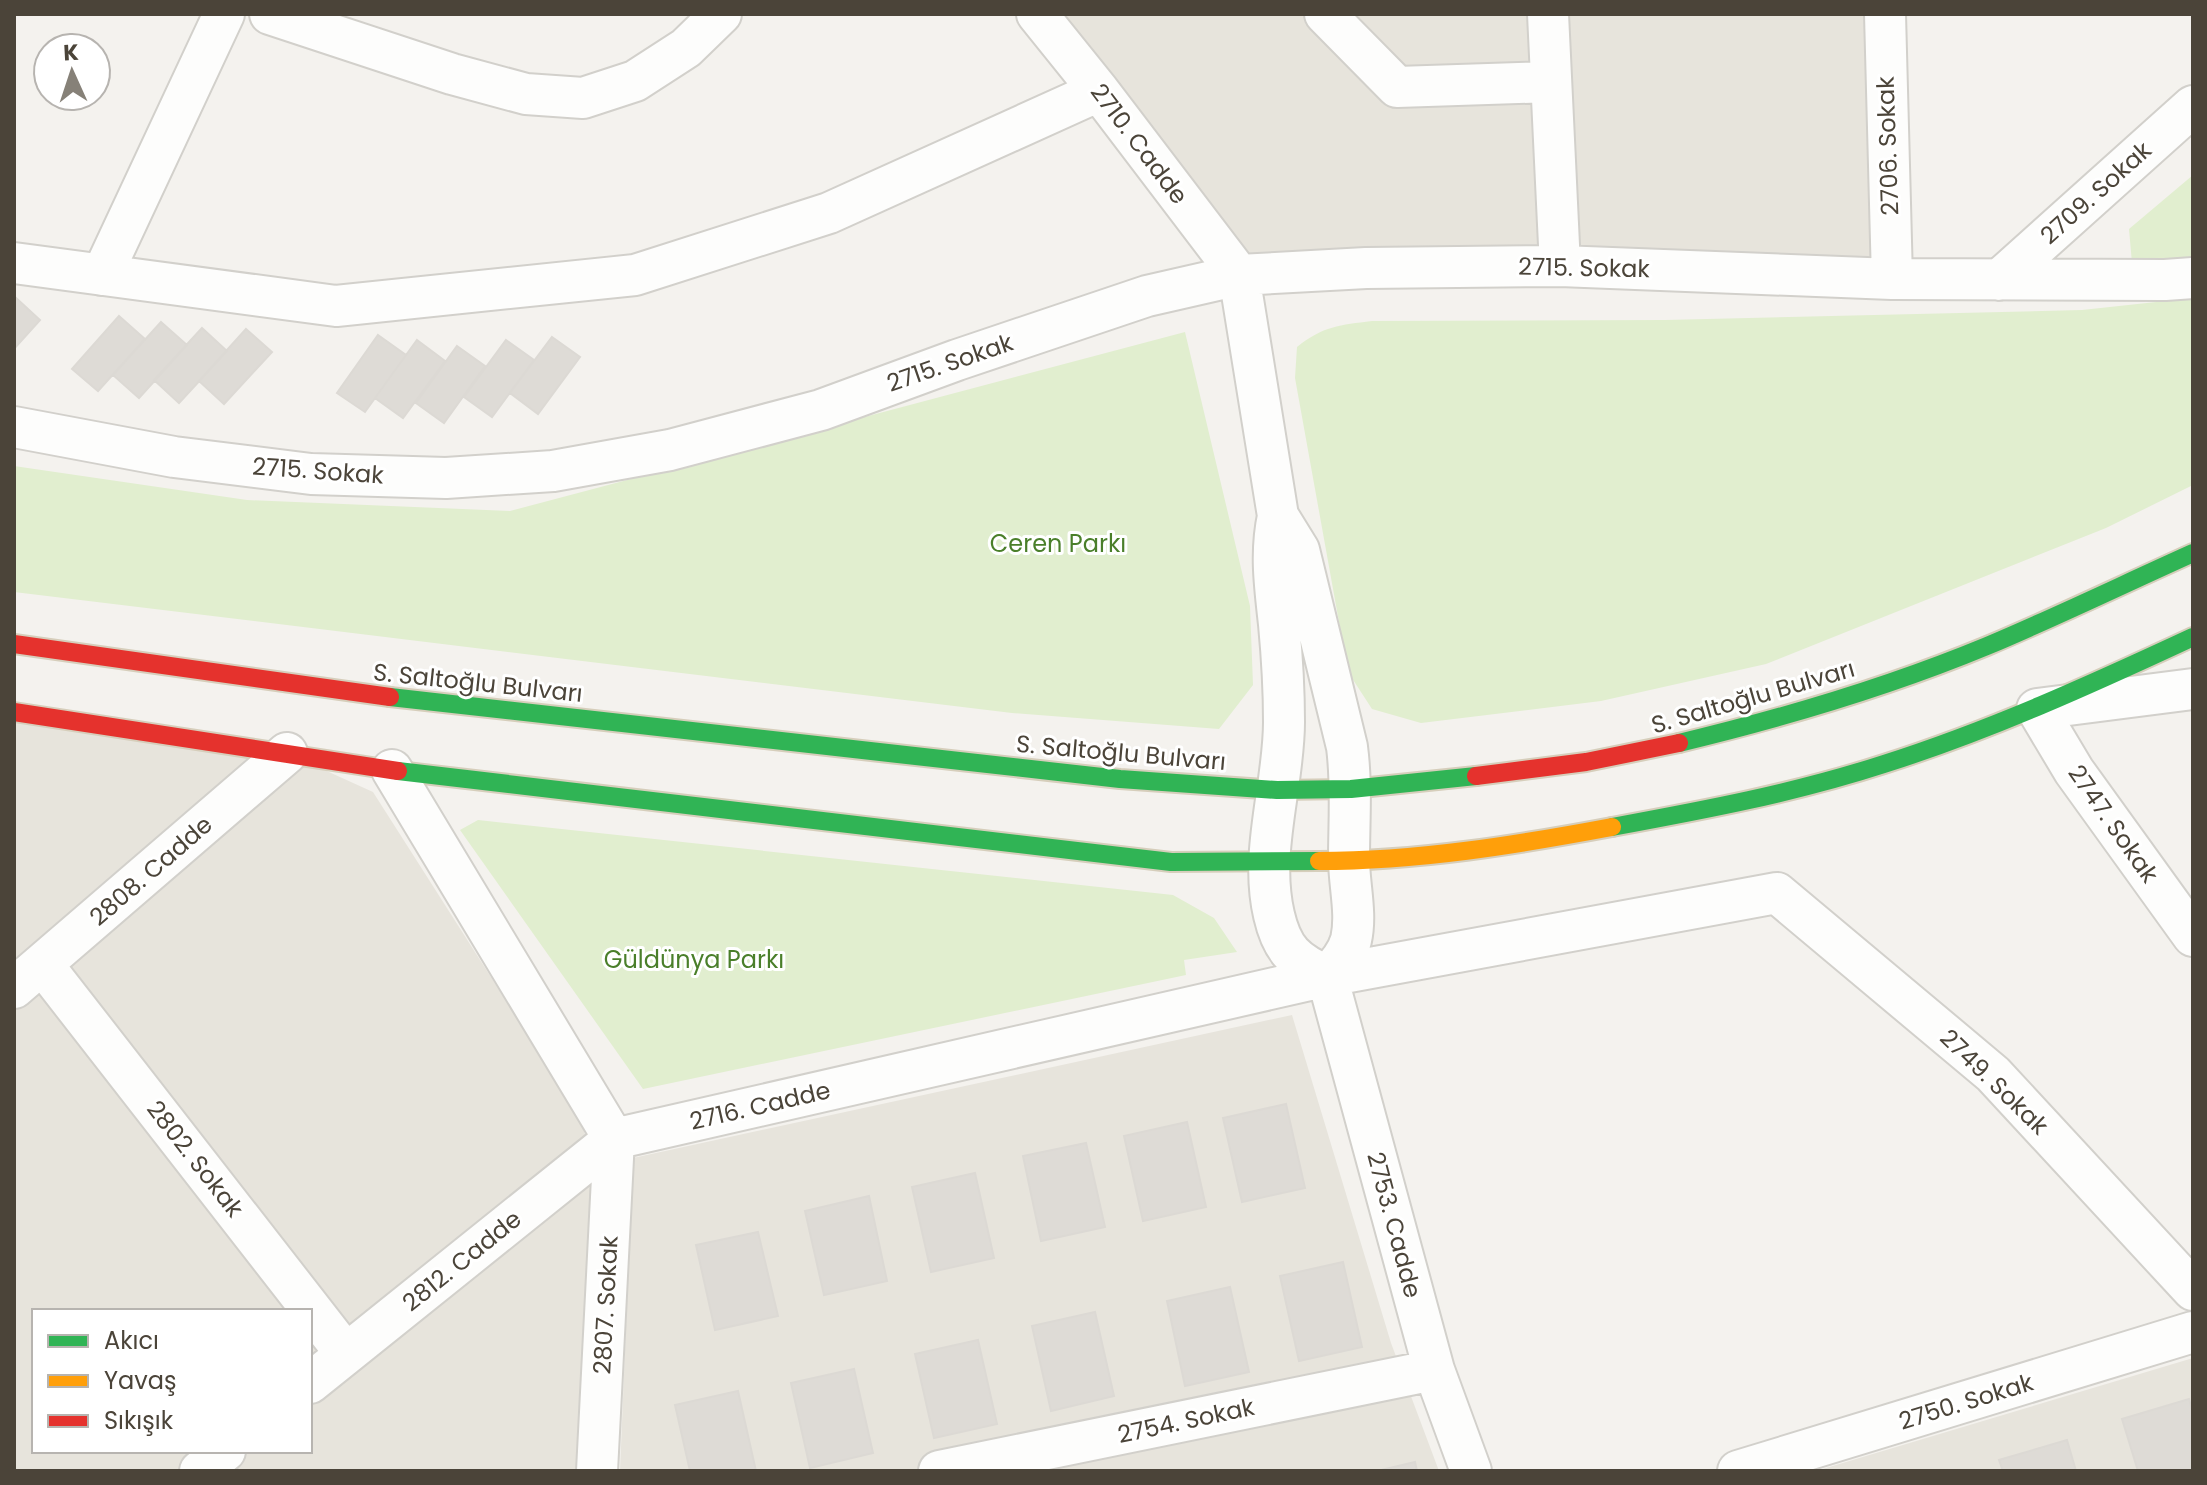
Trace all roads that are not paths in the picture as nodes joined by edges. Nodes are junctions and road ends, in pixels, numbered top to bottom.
1 (224, 14) edge
2 (270, 14) edge
3 (721, 14) edge
4 (1037, 14) edge
5 (1325, 14) edge
6 (1548, 14) edge
7 (1885, 14) edge
8 (1551, 82) junction
9 (1099, 91) junction
10 (2193, 106) edge
11 (14, 263) edge
12 (1560, 266) junction
13 (102, 275) junction
14 (1239, 275) junction
15 (2193, 278) edge
16 (1892, 279) junction
17 (1999, 280) junction
18 (14, 427) edge
19 (1278, 516) junction
20 (2193, 553) edge
21 (2193, 637) edge
22 (14, 644) edge
23 (2193, 689) edge
24 (2037, 709) junction
25 (14, 712) edge
26 (287, 753) junction
27 (392, 770) junction
28 (1351, 789) junction
29 (1277, 790) junction
30 (1349, 861) junction
31 (1268, 863) junction
32 (1777, 893) joint
33 (2193, 936) edge
34 (1327, 976) junction
35 (29, 977) edge
36 (614, 1139) junction
37 (2193, 1290) edge
38 (308, 1309) edge
39 (312, 1314) edge
40 (2193, 1332) edge
41 (346, 1354) junction
42 (1434, 1370) junction
43 (312, 1381) edge
44 (222, 1453) edge
45 (200, 1471) edge
46 (597, 1471) edge
47 (939, 1471) edge
48 (1471, 1471) edge
49 (1738, 1471) edge

1 - 13 street
2 - 3 street
4 - 9 street, 2710. Cadde
5 - 8 street
6 - 8 street
7 - 16 street, 2706. Sokak
8 - 12 street
9 - 13 street
9 - 14 street, 2710. Cadde
10 - 17 street, 2709. Sokak
11 - 13 street
12 - 14 street, 2715. Sokak
12 - 16 street, 2715. Sokak
14 - 18 street, 2715. Sokak
14 - 19 street
15 - 17 street, 2715. Sokak
16 - 17 street, 2715. Sokak
19 - 28 street
19 - 29 street
20 - 28 main road, S. Saltoğlu Bulvarı
21 - 24 main road
22 - 29 main road, S. Saltoğlu Bulvarı
23 - 24 street
24 - 30 main road
24 - 33 street, 2747. Sokak
25 - 26 main road
26 - 27 main road
26 - 35 street, 2808. Cadde
27 - 31 main road
27 - 36 street
28 - 29 main road, S. Saltoğlu Bulvarı
28 - 30 street
29 - 31 street
30 - 31 main road
30 - 34 street
31 - 34 street
32 - 34 street, 2716. Cadde
32 - 37 street, 2749. Sokak
34 - 36 street, 2716. Cadde
34 - 42 street, 2753. Cadde
35 - 38 street, 2802. Sokak
36 - 41 street, 2812. Cadde
36 - 46 street, 2807. Sokak
39 - 41 street, 2802. Sokak
40 - 49 street, 2750. Sokak
41 - 43 street, 2812. Cadde
42 - 47 street, 2754. Sokak
42 - 48 street, 2753. Cadde
44 - 45 street

